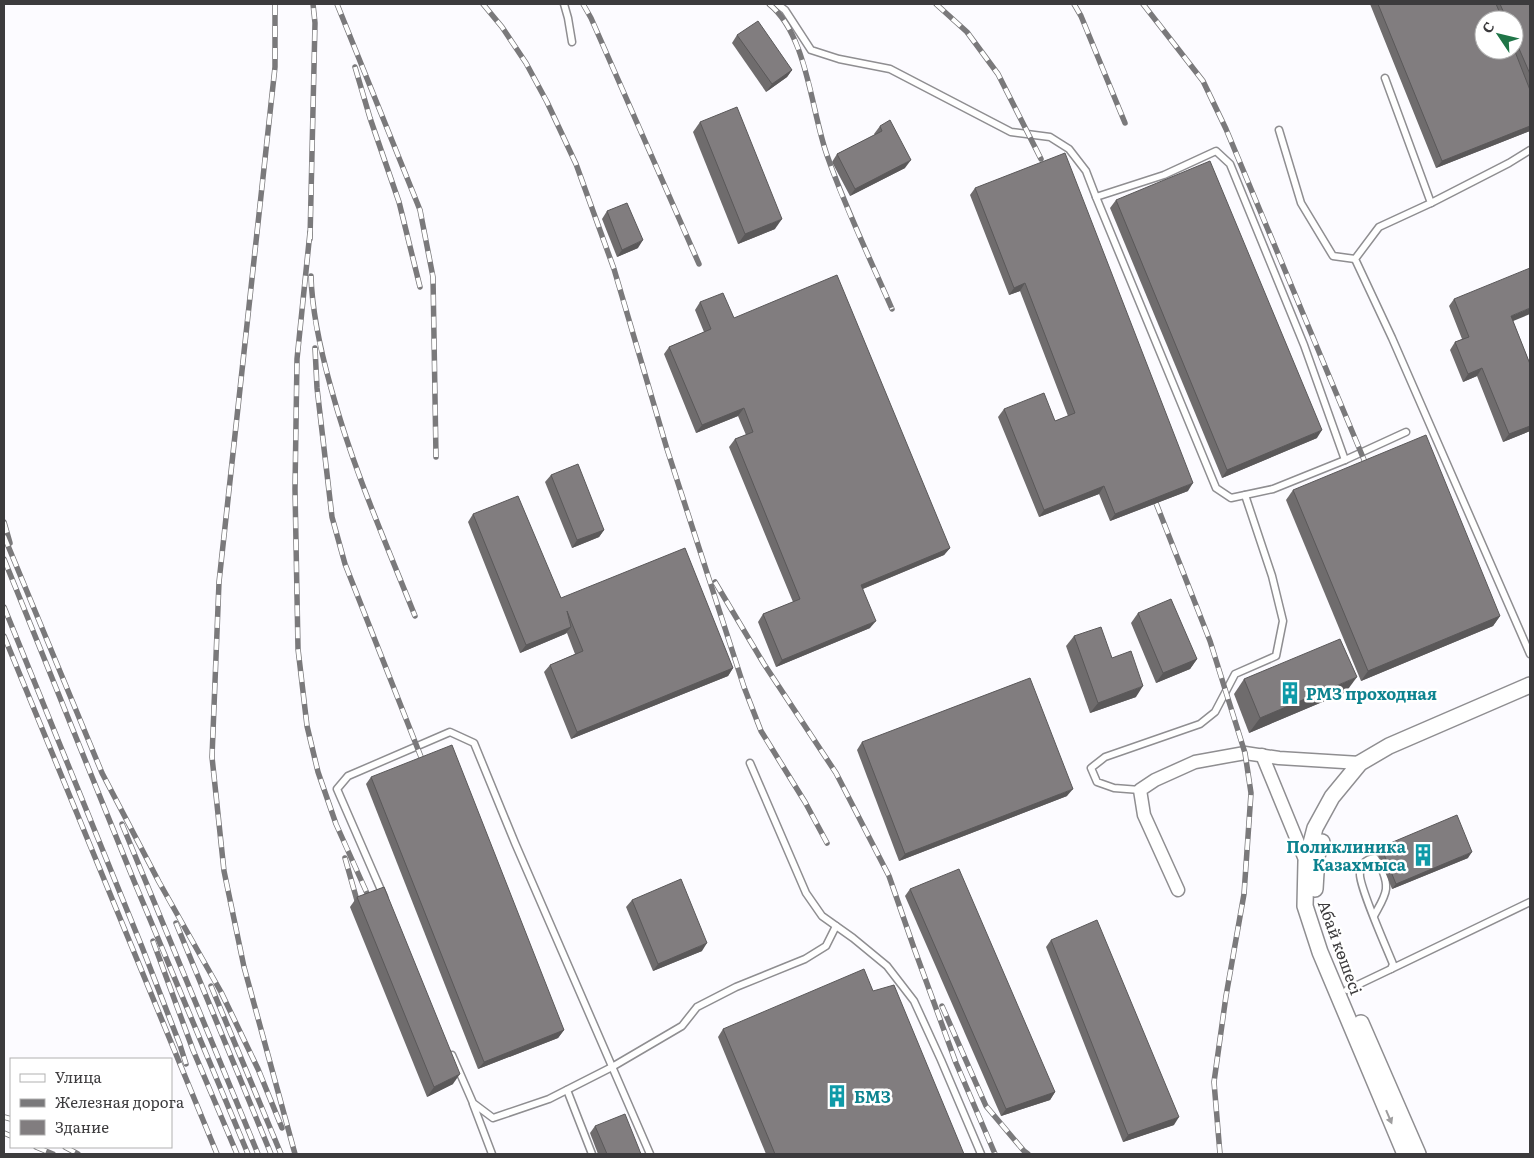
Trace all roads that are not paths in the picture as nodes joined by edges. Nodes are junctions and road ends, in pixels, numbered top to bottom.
1 (564, 4) edge
2 (777, 4) edge
3 (572, 42) dead end
4 (1385, 78) dead end
5 (1279, 130) dead end
6 (1530, 150) edge
7 (1096, 197) junction
8 (1431, 203) junction
9 (1355, 259) junction
10 (1406, 432) dead end
11 (1345, 460) junction
12 (1245, 495) junction
13 (1530, 654) edge
14 (1530, 685) edge
15 (1530, 696) edge
16 (1262, 755) junction
17 (750, 763) dead end
18 (1360, 763) junction
19 (1140, 790) junction
20 (1306, 862) junction
21 (1178, 890) dead end
22 (1530, 902) edge
23 (388, 906) edge
24 (1374, 916) junction
25 (836, 926) junction
26 (1391, 969) junction
27 (1347, 990) junction
28 (450, 1049) edge
29 (612, 1067) junction
30 (567, 1090) junction
31 (473, 1103) junction
32 (492, 1154) edge
33 (592, 1154) edge
34 (650, 1154) edge
35 (981, 1154) edge
36 (1405, 1154) edge
37 (1418, 1154) edge

1 - 3 lane
2 - 7 lane
4 - 8 lane
5 - 9 lane
6 - 8 lane
7 - 11 lane
7 - 12 lane
8 - 9 lane
9 - 13 lane
10 - 11 lane
11 - 12 lane
12 - 19 lane
14 - 18 street, Абай көшесі
15 - 27 street, Абай көшесі
16 - 18 street
16 - 19 street
16 - 20 street
17 - 25 lane
18 - 20 street, Абай көшесі
19 - 21 street
20 -> 36 street, Абай көшесі
22 - 26 lane
23 - 29 lane
24 - 24 lane
24 - 26 lane
25 - 29 lane
25 - 35 lane
26 - 27 lane
27 - 37 street, Абай көшесі
28 - 31 lane
29 - 30 lane
29 - 34 lane
30 - 31 lane
30 - 33 lane
31 - 32 lane

